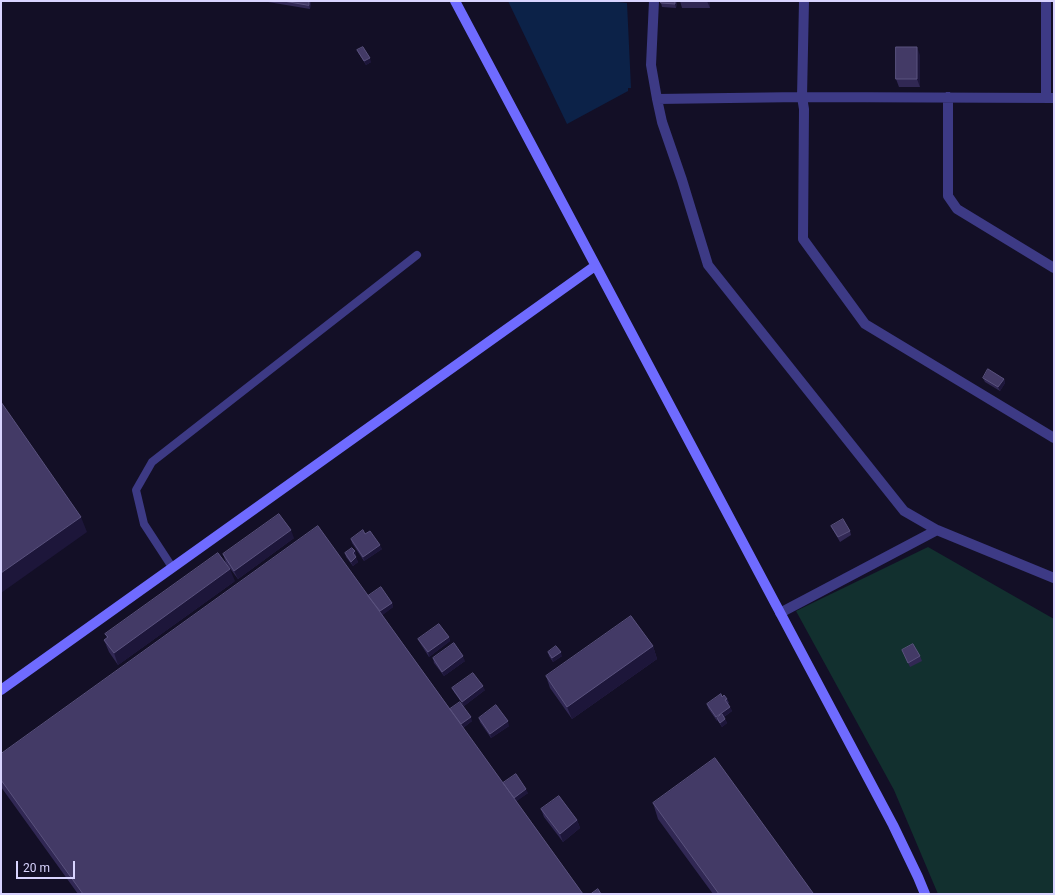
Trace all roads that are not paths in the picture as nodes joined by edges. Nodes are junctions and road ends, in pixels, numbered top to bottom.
1 (455, 1) edge
2 (654, 1) edge
3 (804, 1) edge
4 (1046, 1) edge
5 (802, 97) junction
6 (948, 97) junction
7 (657, 98) junction
8 (1050, 98) edge
9 (417, 255) dead end
10 (595, 266) junction
11 (1054, 268) edge
12 (1054, 438) edge
13 (937, 530) junction
14 (172, 568) junction
15 (1054, 578) edge
16 (780, 613) junction
17 (1, 690) edge
18 (925, 894) edge

1 - 10 street
2 - 7 street
3 - 5 street
4 - 8 street
5 - 6 street
5 - 7 street
5 - 12 street
6 - 8 street
6 - 11 street
7 - 13 street
9 - 14 lane
10 - 14 street
10 - 16 street
13 - 15 street
13 - 16 street
14 - 17 street
16 - 18 street

